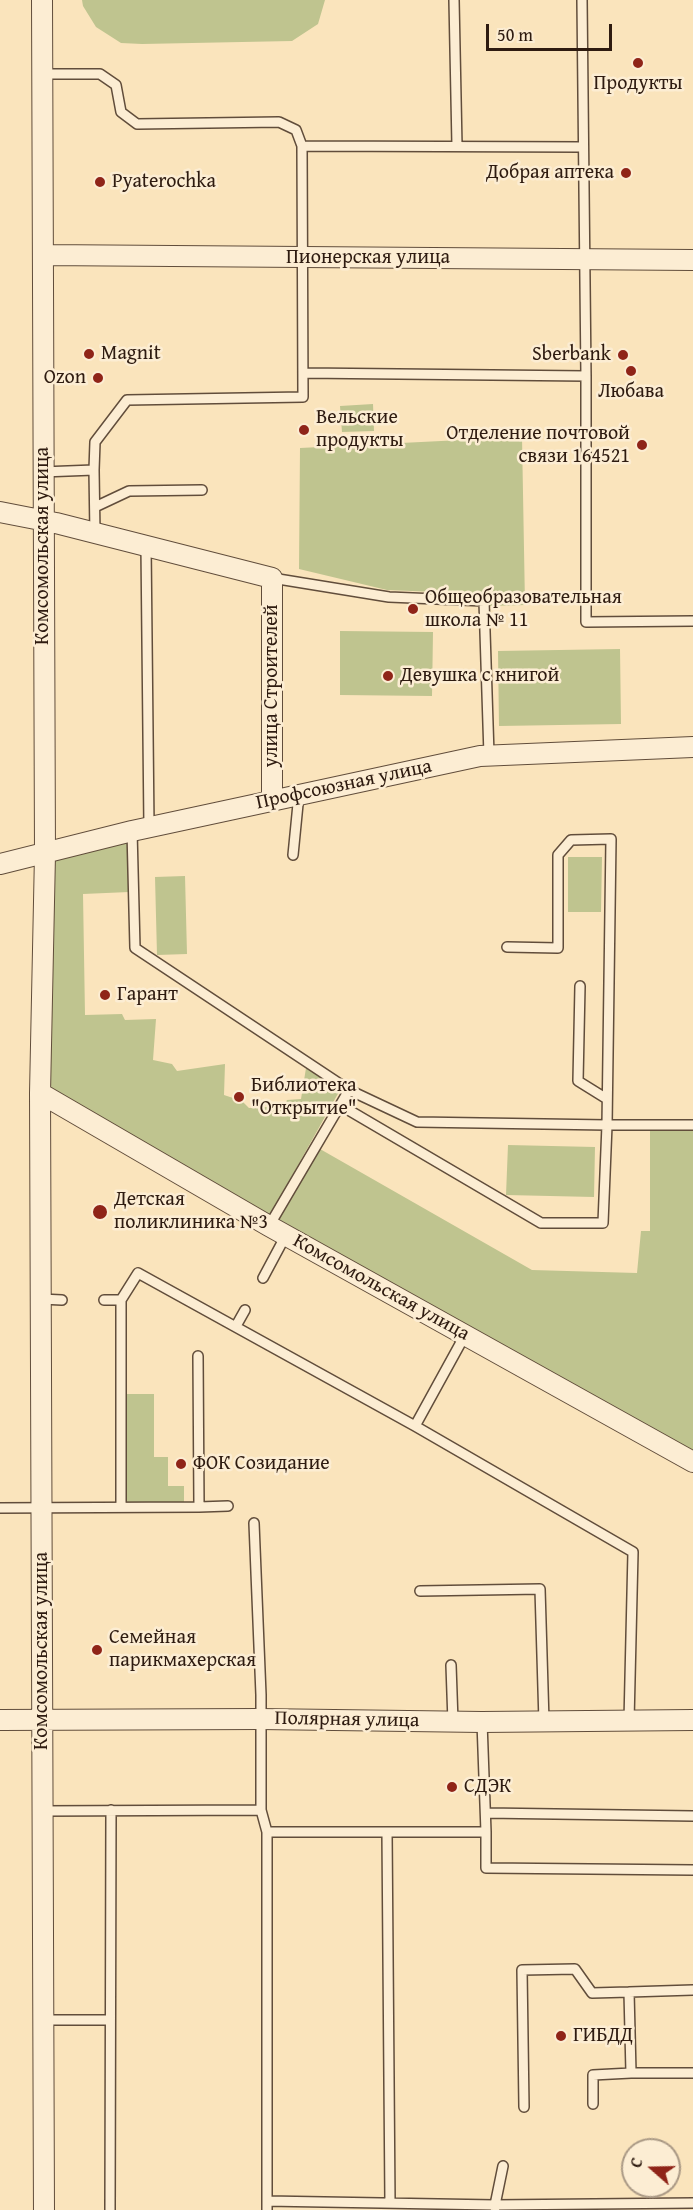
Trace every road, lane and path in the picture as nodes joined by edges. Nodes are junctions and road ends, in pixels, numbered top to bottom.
1 (42, 0) edge
2 (454, 0) edge
3 (582, 0) edge
4 (42, 74) junction
5 (302, 146) junction
6 (457, 146) junction
7 (582, 147) junction
8 (43, 255) junction
9 (304, 257) junction
10 (584, 259) junction
11 (693, 260) edge
12 (303, 373) junction
13 (586, 376) junction
14 (94, 470) junction
15 (42, 472) junction
16 (202, 490) dead end
17 (95, 507) junction
18 (0, 512) edge
19 (42, 522) junction
20 (95, 534) junction
21 (146, 546) junction
22 (272, 578) junction
23 (693, 621) edge
24 (693, 747) edge
25 (489, 755) junction
26 (272, 793) dead end
27 (299, 794) junction
28 (140, 829) junction
29 (45, 854) junction
30 (293, 855) dead end
31 (0, 864) edge
32 (507, 948) dead end
33 (580, 986) dead end
34 (349, 1090) junction
35 (40, 1092) junction
36 (608, 1099) junction
37 (340, 1105) junction
38 (607, 1125) junction
39 (693, 1125) edge
40 (278, 1230) junction
41 (263, 1278) dead end
42 (41, 1299) junction
43 (62, 1300) dead end
44 (104, 1300) dead end
45 (121, 1300) junction
46 (245, 1310) dead end
47 (236, 1326) junction
48 (465, 1335) junction
49 (198, 1356) dead end
50 (415, 1426) junction
51 (693, 1462) edge
52 (42, 1506) junction
53 (228, 1506) dead end
54 (121, 1507) junction
55 (199, 1507) junction
56 (0, 1508) edge
57 (254, 1523) dead end
58 (420, 1591) dead end
59 (451, 1665) dead end
60 (260, 1719) junction
61 (0, 1720) edge
62 (42, 1720) junction
63 (693, 1720) edge
64 (629, 1721) junction
65 (453, 1722) junction
66 (482, 1722) junction
67 (544, 1722) junction
68 (43, 1810) junction
69 (111, 1810) junction
70 (261, 1810) junction
71 (486, 1813) junction
72 (693, 1816) edge
73 (267, 1832) junction
74 (387, 1832) junction
75 (486, 1832) junction
76 (693, 1870) edge
77 (693, 1990) edge
78 (629, 1992) junction
79 (43, 2020) junction
80 (110, 2020) junction
81 (631, 2073) junction
82 (693, 2073) edge
83 (593, 2104) dead end
84 (524, 2107) dead end
85 (503, 2166) dead end
86 (390, 2203) junction
87 (693, 2203) edge
88 (267, 2205) edge
89 (495, 2207) edge
90 (44, 2210) edge
91 (110, 2210) edge

1 - 4 street, Комсомольская улица
2 - 6 lane
3 - 7 lane
4 - 5 lane
4 - 8 street, Комсомольская улица
5 - 6 lane
5 - 9 lane
6 - 7 lane
7 - 10 lane
8 - 9 street, Пионерская улица
8 - 15 street, Комсомольская улица
9 - 10 street, Пионерская улица
9 - 12 lane
10 - 11 street, Пионерская улица
10 - 13 lane
12 - 13 lane
12 - 14 lane
13 - 23 lane
14 - 15 lane
14 - 17 lane
15 - 19 street, Комсомольская улица
16 - 17 lane
17 - 20 lane
18 - 19 street
19 - 20 street
19 - 29 street, Комсомольская улица
20 - 21 street
21 - 22 street
21 - 28 lane
22 - 25 lane
22 - 26 street, улица Строителей
24 - 25 street, Профсоюзная улица
25 - 27 street, Профсоюзная улица
27 - 28 street, Профсоюзная улица
27 - 30 lane
28 - 29 street, Профсоюзная улица
28 - 34 lane
29 - 31 street, Профсоюзная улица
29 - 35 street, Комсомольская улица
32 - 36 lane
33 - 36 lane
34 - 37 lane
34 - 38 lane
35 - 40 street, Комсомольская улица
35 - 42 street, Комсомольская улица
36 - 38 lane
37 - 38 lane
37 - 40 lane
38 - 39 lane
40 - 41 lane
40 - 48 street, Комсомольская улица
42 - 43 lane
42 - 52 street, Комсомольская улица
44 - 45 lane
45 - 47 lane
45 - 54 lane
46 - 47 lane
47 - 50 lane
48 - 50 lane
48 - 51 street, Комсомольская улица
49 - 55 lane
50 - 64 lane
52 - 54 lane
52 - 56 lane
52 - 62 street, Комсомольская улица
53 - 55 lane
54 - 55 lane
57 - 60 lane
58 - 67 lane
59 - 65 lane
60 - 62 street, Полярная улица
60 - 65 street, Полярная улица
60 - 70 lane
61 - 62 street, Полярная улица
62 - 68 street, Комсомольская улица
63 - 64 street, Полярная улица
64 - 67 street, Полярная улица
65 - 66 street, Полярная улица
66 - 67 street, Полярная улица
66 - 71 lane
68 - 69 lane
68 - 79 street, Комсомольская улица
69 - 70 lane
69 - 80 lane
70 - 73 lane
71 - 72 lane
71 - 75 lane
73 - 74 lane
73 - 88 lane
74 - 75 lane
74 - 86 lane
75 - 76 lane
77 - 78 lane
78 - 81 lane
78 - 84 lane
79 - 80 lane
79 - 90 street, Комсомольская улица
80 - 91 lane
81 - 82 lane
81 - 83 lane
85 - 89 lane
86 - 88 lane
86 - 89 lane
87 - 89 lane

